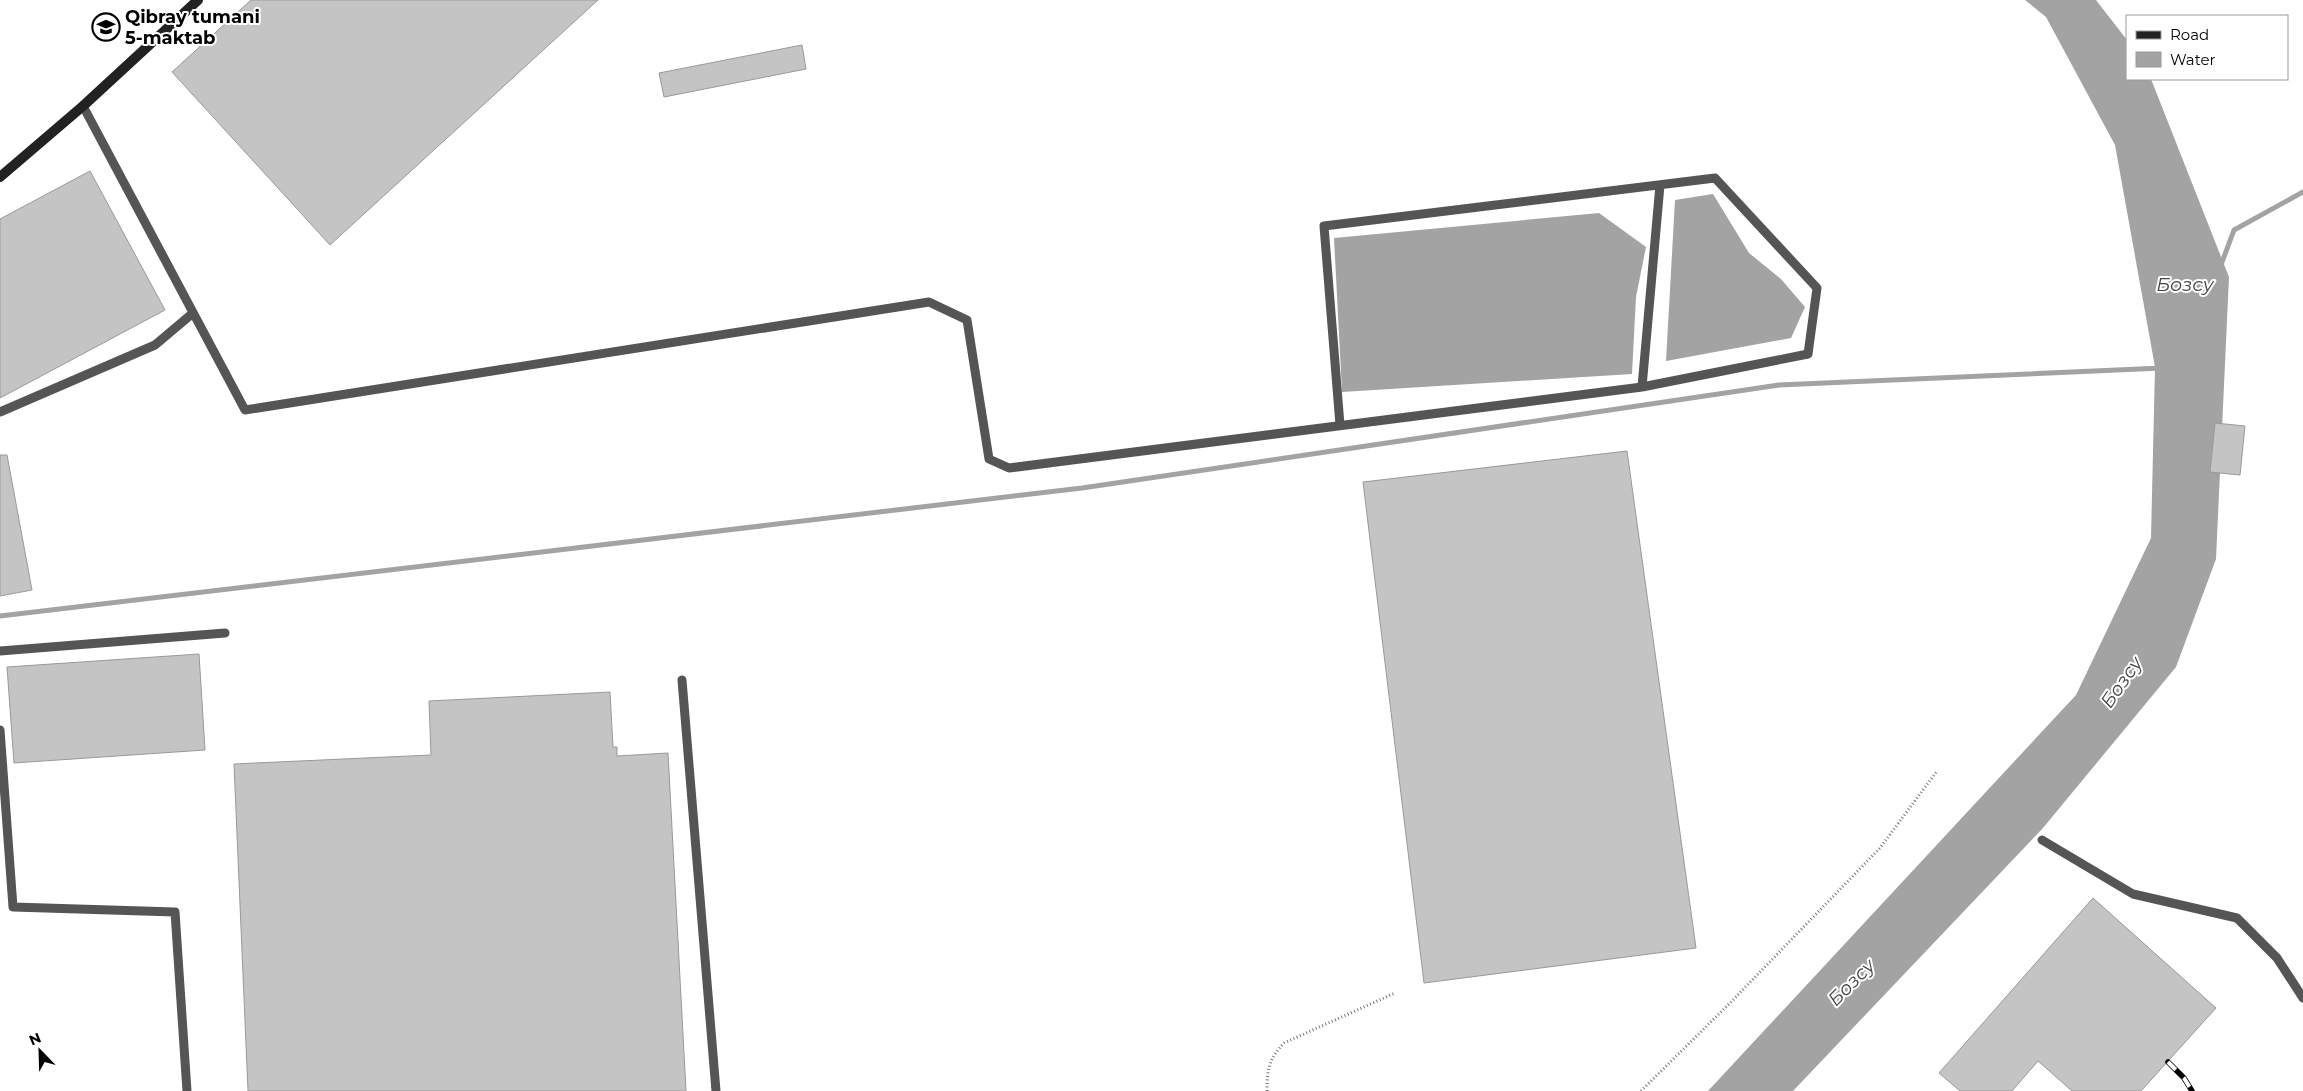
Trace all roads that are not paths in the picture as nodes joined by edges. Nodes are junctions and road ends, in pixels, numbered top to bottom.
1 (198, 0) edge
2 (83, 106) junction
3 (0, 177) edge
4 (1660, 185) junction
5 (193, 313) junction
6 (1642, 387) junction
7 (0, 412) edge
8 (1340, 425) junction
9 (225, 633) dead end
10 (0, 650) edge
11 (682, 680) dead end
12 (0, 730) edge
13 (2042, 840) dead end
14 (2303, 998) edge
15 (187, 1091) edge
16 (716, 1091) edge

1 - 2 main road
2 - 3 main road
2 - 5 lane
4 - 6 lane
4 - 6 lane
4 - 8 lane
5 - 7 lane
5 - 8 lane
6 - 8 lane
9 - 10 lane
11 - 16 lane
12 - 15 lane
13 - 14 lane

